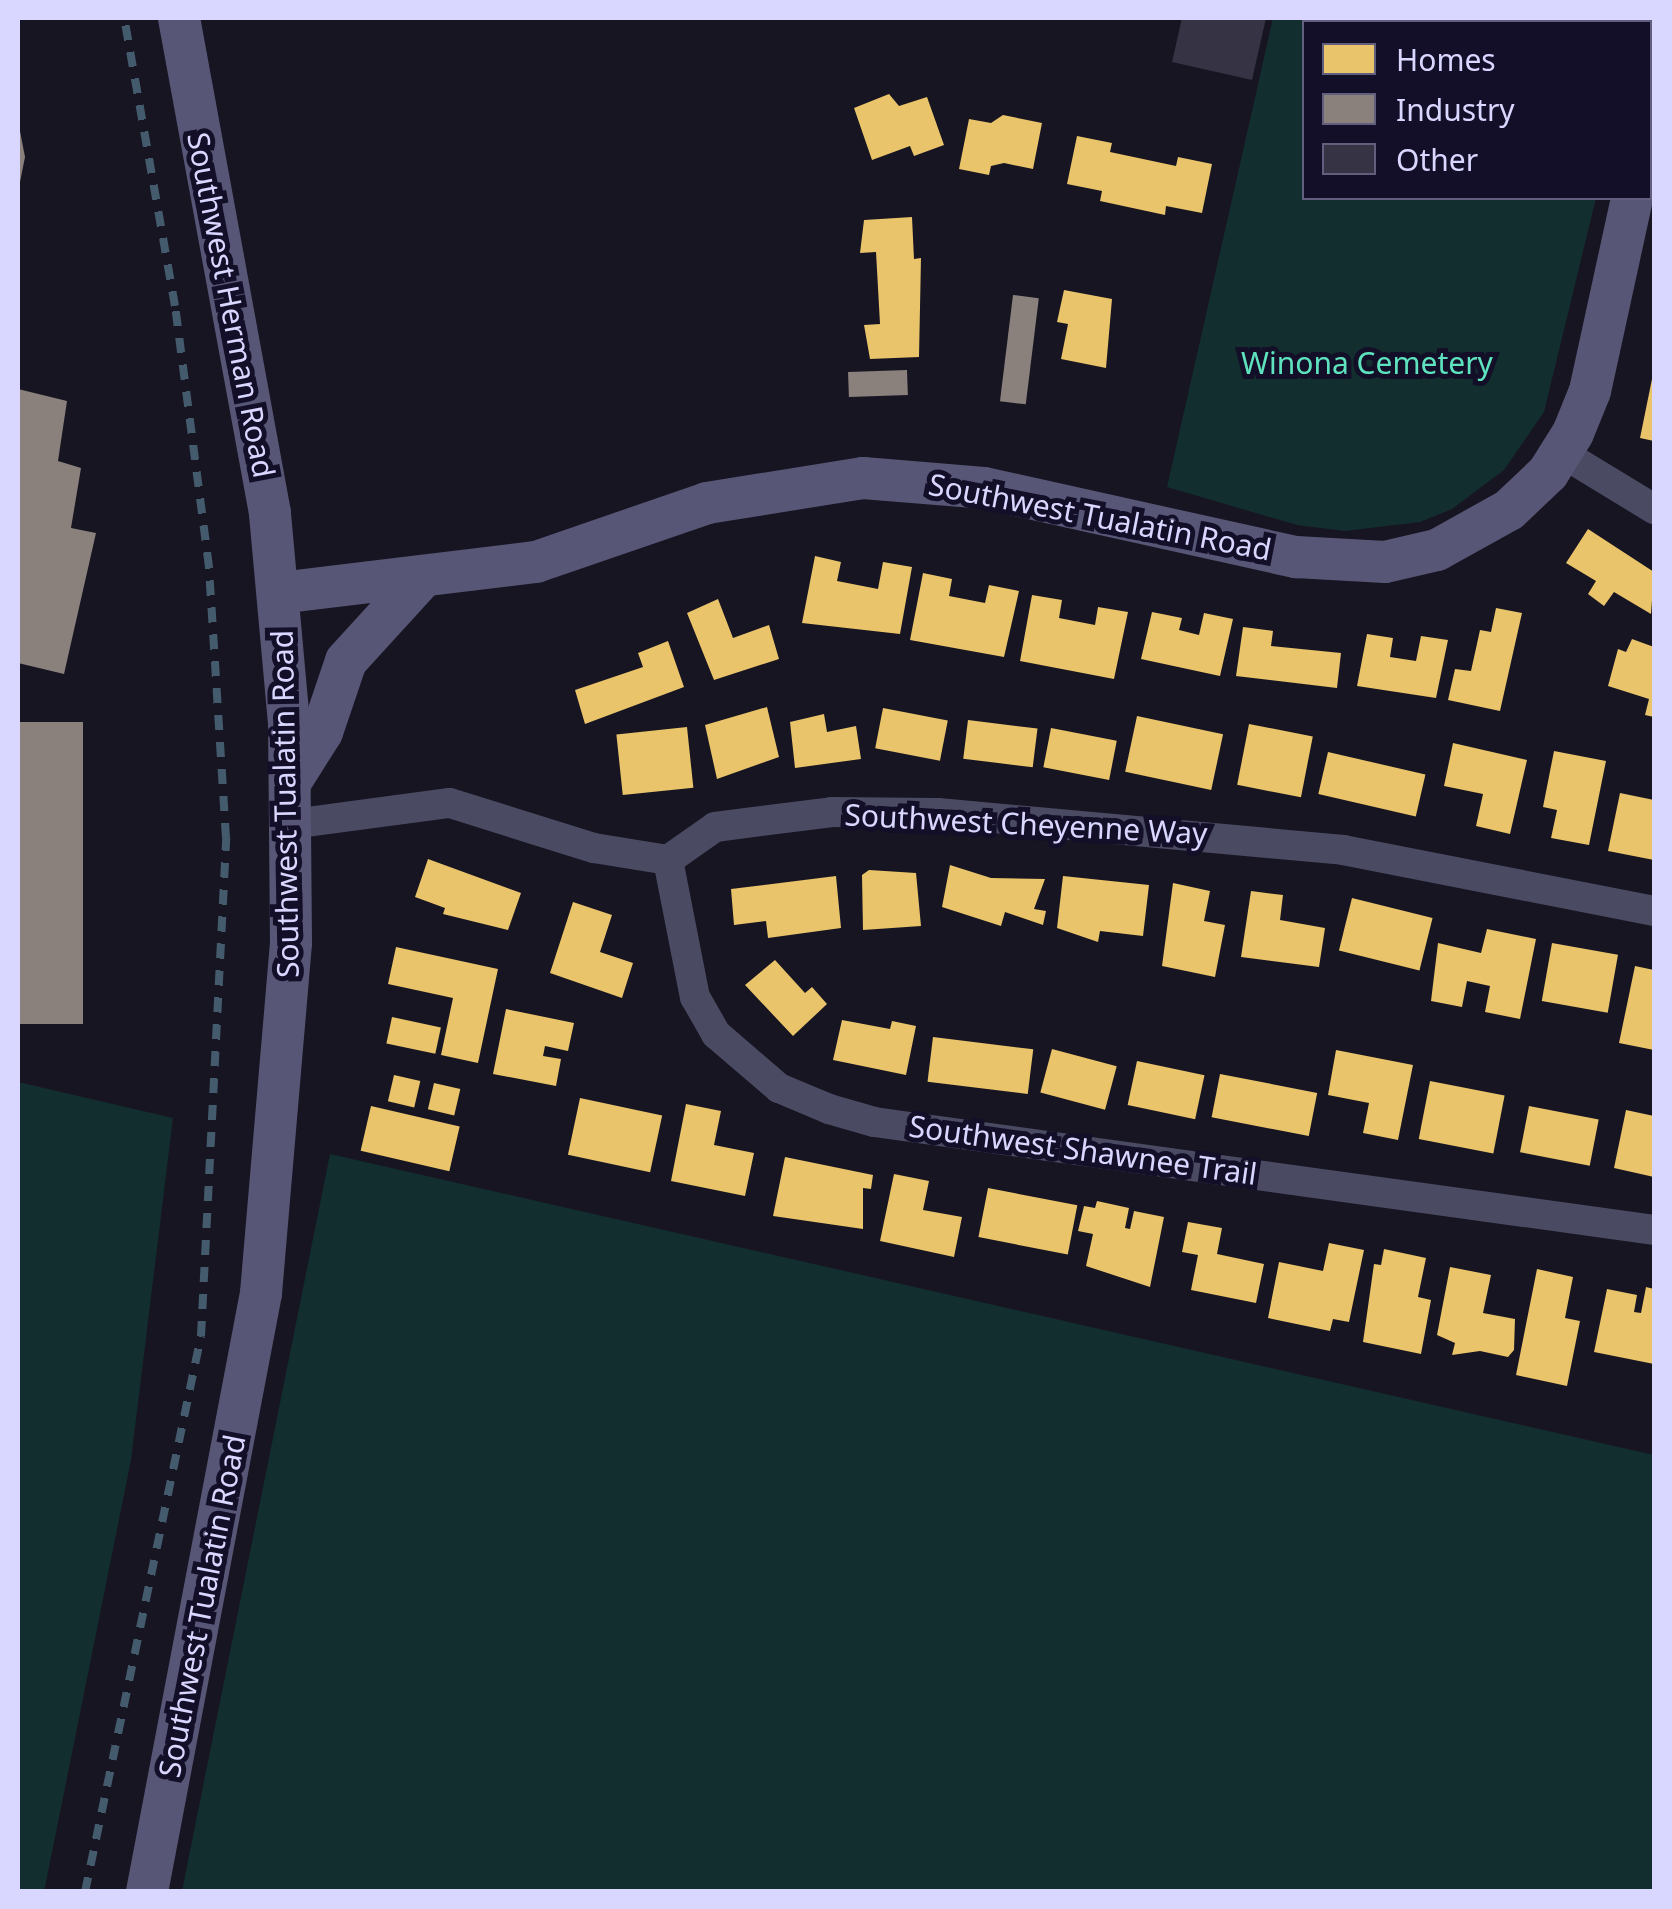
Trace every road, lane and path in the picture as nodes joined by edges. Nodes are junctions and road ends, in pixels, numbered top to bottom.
1 (178, 18) edge
2 (1632, 200) edge
3 (1562, 453) junction
4 (1654, 509) edge
5 (418, 581) junction
6 (279, 594) junction
7 (291, 781) junction
8 (292, 824) junction
9 (668, 860) junction
10 (1654, 911) edge
11 (1654, 1230) edge
12 (147, 1892) edge

1 - 6 main road, Southwest Herman Road
2 - 3 main road, Southwest Tualatin Road
3 - 4 street
3 - 5 main road, Southwest Tualatin Road
5 - 6 main road, Southwest Tualatin Road
5 - 7 main road
6 - 7 main road, Southwest Tualatin Road
7 - 8 main road, Southwest Tualatin Road
8 - 9 street
8 - 12 main road, Southwest Tualatin Road
9 - 10 street, Southwest Cheyenne Way
9 - 11 street, Southwest Shawnee Trail

